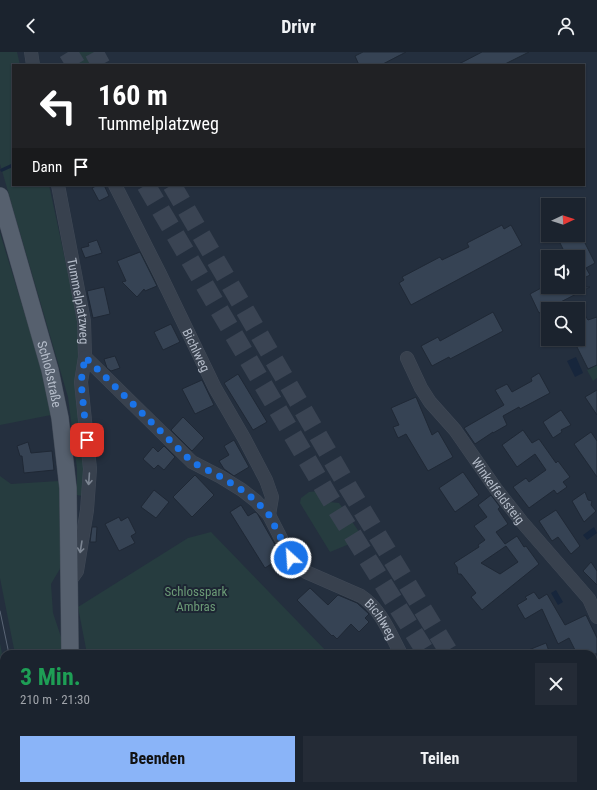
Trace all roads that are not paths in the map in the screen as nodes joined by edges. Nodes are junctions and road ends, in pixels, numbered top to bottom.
1 (31, 52) edge
2 (33, 64) edge
3 (58, 186) edge
4 (116, 186) edge
5 (0, 196) edge
6 (85, 357) junction
7 (407, 358) dead end
8 (269, 515) junction
9 (69, 584) junction
10 (597, 617) edge
11 (70, 650) edge
12 (399, 650) edge

1 - 2 street
3 - 6 street, Tummelplatzweg
4 - 8 street, Bichlweg
5 - 9 main road, Schloßstraße
6 - 8 street, Bichlweg
6 -> 9 street, Tummelplatzweg
7 - 10 street, Winkelfeldsteig
8 - 12 street, Bichlweg
9 - 11 main road, Schloßstraße

